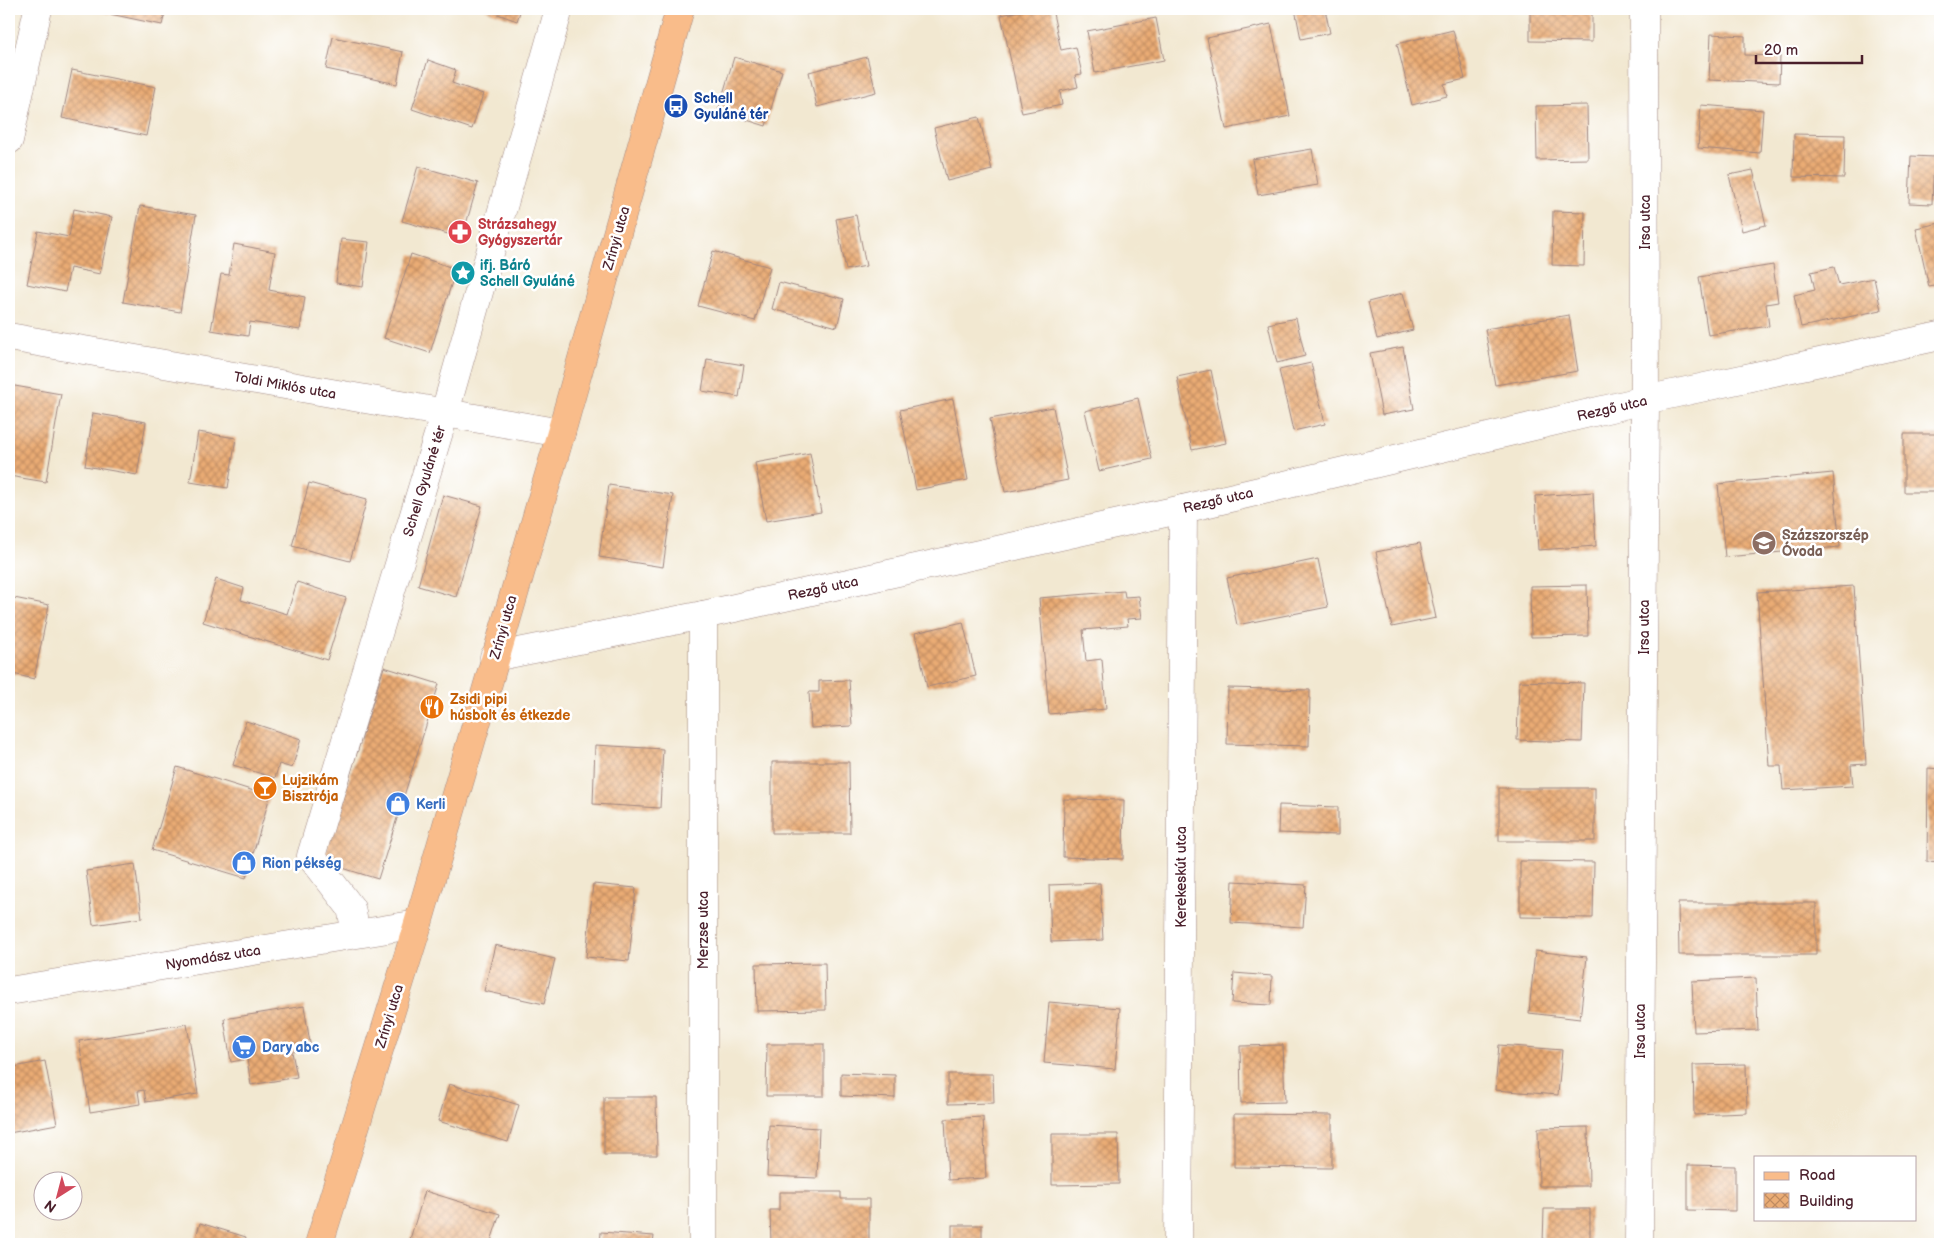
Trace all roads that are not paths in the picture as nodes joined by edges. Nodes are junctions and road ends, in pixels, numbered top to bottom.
1 (38, 9) edge
2 (680, 9) edge
3 (1644, 9) edge
4 (557, 16) dead end
5 (9, 140) edge
6 (1940, 336) edge
7 (9, 337) edge
8 (1646, 400) junction
9 (445, 412) junction
10 (561, 433) junction
11 (1183, 509) junction
12 (703, 615) junction
13 (494, 657) junction
14 (418, 924) junction
15 (356, 933) junction
16 (9, 991) edge
17 (319, 1244) edge
18 (702, 1244) edge
19 (1178, 1244) edge
20 (1639, 1244) edge

1 - 5 street
2 - 10 main road, Zrínyi utca
3 - 8 street, Irsa utca
4 - 9 street, Schell Gyuláné tér
6 - 8 street, Rezgő utca
7 - 9 street, Toldi Miklós utca
8 - 11 street, Rezgő utca
8 - 20 street, Irsa utca
9 - 10 street, Toldi Miklós utca
9 - 15 street, Schell Gyuláné tér
10 - 13 main road, Zrínyi utca
11 - 12 street, Rezgő utca
11 - 19 street, Kerekeskút utca
12 - 13 street, Rezgő utca
12 - 18 street, Merzse utca
13 - 14 main road, Zrínyi utca
14 - 15 street, Nyomdász utca
14 - 17 main road, Zrínyi utca
15 - 16 street, Nyomdász utca

